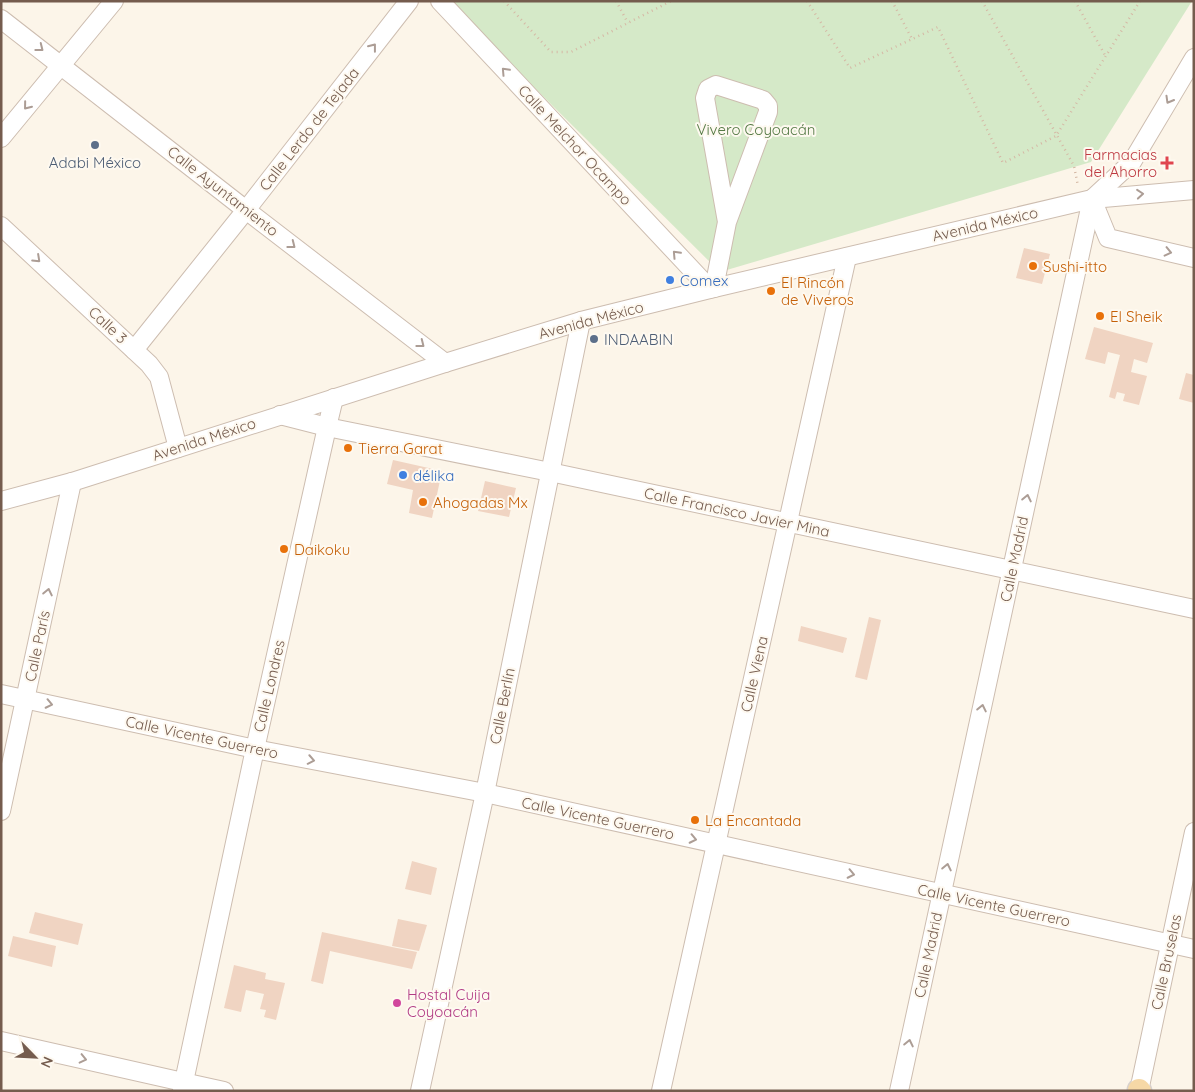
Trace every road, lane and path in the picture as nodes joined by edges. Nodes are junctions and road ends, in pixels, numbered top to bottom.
1 (114, 1) edge
2 (409, 1) edge
3 (440, 1) edge
4 (504, 1) edge
5 (616, 1) edge
6 (671, 1) edge
7 (808, 1) edge
8 (892, 1) edge
9 (982, 1) edge
10 (1075, 1) edge
11 (1140, 1) edge
12 (1, 19) edge
13 (628, 23) junction
14 (912, 39) junction
15 (1106, 57) junction
16 (1194, 58) edge
17 (61, 65) junction
18 (1056, 136) junction
19 (1, 138) edge
20 (1194, 190) edge
21 (1087, 200) junction
22 (246, 210) junction
23 (727, 222) junction
24 (1, 226) edge
25 (847, 257) junction
26 (1194, 258) edge
27 (712, 289) junction
28 (581, 321) junction
29 (134, 350) junction
30 (445, 363) junction
31 (334, 398) junction
32 (280, 415) junction
33 (327, 427) junction
34 (178, 448) junction
35 (550, 472) junction
36 (72, 482) junction
37 (1, 501) edge
38 (788, 523) junction
39 (1012, 570) junction
40 (1194, 609) edge
41 (1, 694) edge
42 (26, 699) junction
43 (255, 749) junction
44 (485, 793) junction
45 (1, 811) edge
46 (1194, 832) edge
47 (716, 844) junction
48 (942, 893) junction
49 (1170, 944) junction
50 (1194, 949) edge
51 (1, 1041) edge
52 (183, 1087) edge
53 (224, 1091) edge
54 (420, 1091) edge
55 (661, 1091) edge
56 (899, 1091) edge
57 (1139, 1091) edge

1 - 17 street
22 -> 2 street, Calle Lerdo de Tejada
27 -> 3 street, Calle Melchor Ocampo
4 - 13 path
5 - 13 path
6 - 13 path
7 - 14 path
8 - 14 path
9 - 18 path
10 - 15 path
11 - 15 path
12 -> 17 street, Calle Ayuntamiento
14 - 18 path
15 - 18 path
16 -> 21 street
17 -> 19 street
17 - 22 street, Calle Ayuntamiento
18 - 21 path
21 -> 20 street, Avenida México
21 - 25 street, Avenida México
21 -> 26 street
39 -> 21 street, Calle Madrid
22 - 29 street, Calle Lerdo de Tejada
22 -> 30 street, Calle Ayuntamiento
23 - 23 street
23 - 27 street
24 -> 29 street, Calle 3
25 - 27 street, Avenida México
25 - 38 street, Calle Viena
27 - 28 street, Avenida México
28 - 30 street, Avenida México
28 - 35 street, Calle Berlín
29 - 34 street, Calle 3
30 - 31 street, Avenida México
31 - 32 street, Avenida México
31 - 33 street, Calle Londres
32 - 33 street, Calle Francisco Javier Mina
32 - 34 street, Avenida México
33 - 35 street, Calle Francisco Javier Mina
33 - 43 street, Calle Londres
34 - 36 street, Avenida México
35 - 38 street, Calle Francisco Javier Mina
35 - 44 street, Calle Berlín
36 - 37 street, Avenida México
42 -> 36 street, Calle París
38 - 39 street, Calle Francisco Javier Mina
38 - 47 street, Calle Viena
39 - 40 street, Calle Francisco Javier Mina
48 -> 39 street, Calle Madrid
41 - 42 street, Calle Vicente Guerrero
42 -> 43 street, Calle Vicente Guerrero
42 - 45 street, Calle París
43 -> 44 street, Calle Vicente Guerrero
43 - 52 street, Calle Londres
44 -> 47 street, Calle Vicente Guerrero
44 - 54 street, Calle Berlín
46 - 49 street, Calle Bruselas
47 -> 48 street, Calle Vicente Guerrero
47 - 55 street, Calle Viena
48 - 49 street, Calle Vicente Guerrero
56 -> 48 street, Calle Madrid
49 - 50 street, Calle Vicente Guerrero
49 - 57 street, Calle Bruselas
51 -> 52 street
52 - 53 street

